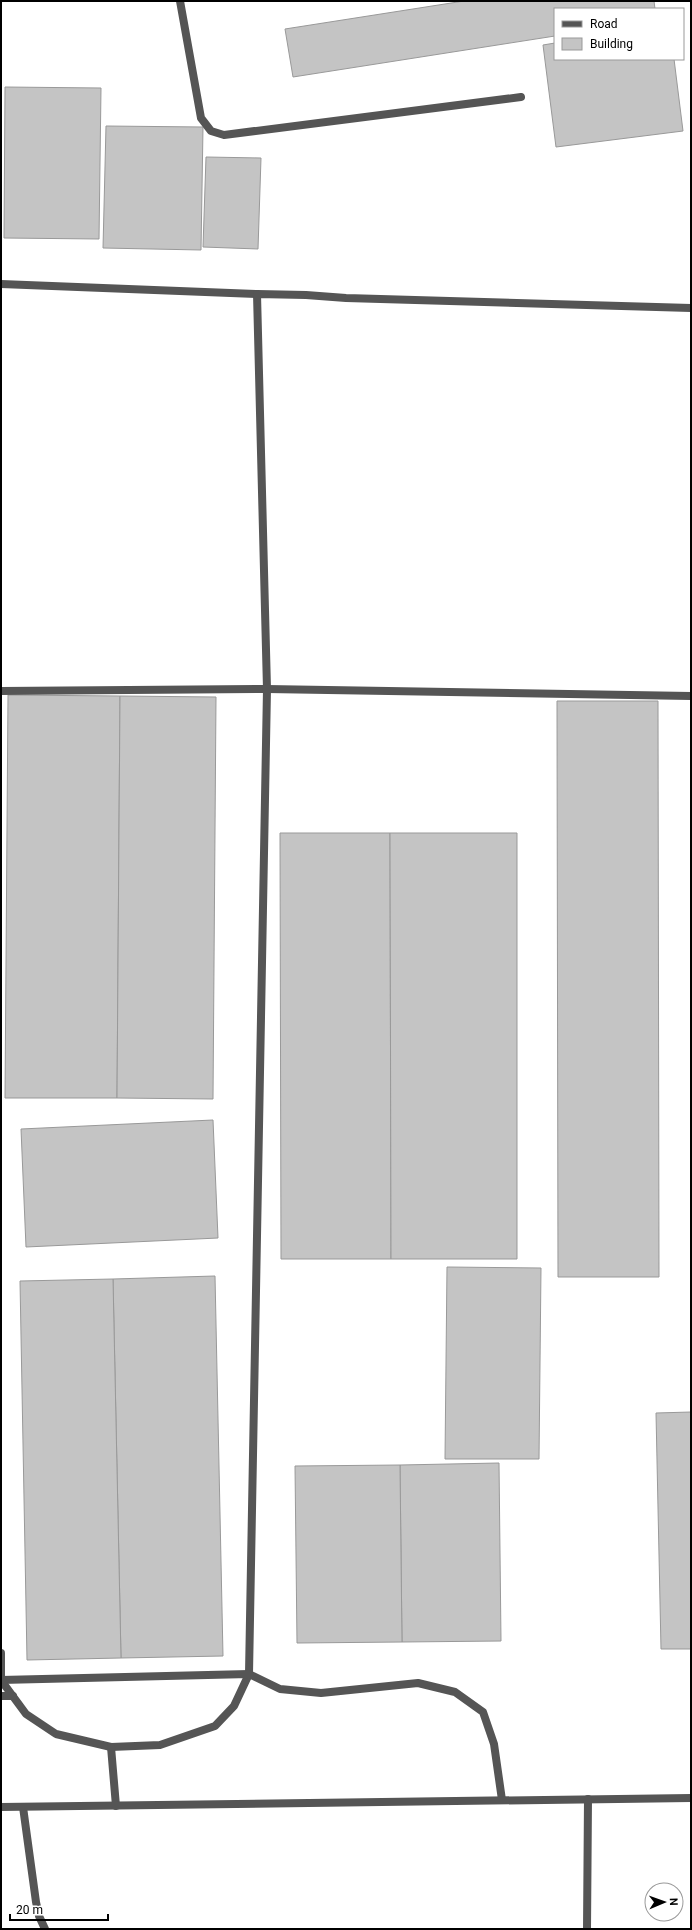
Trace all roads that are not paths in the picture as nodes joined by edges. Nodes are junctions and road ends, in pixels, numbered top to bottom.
1 (180, 1) edge
2 (521, 96) dead end
3 (1, 284) edge
4 (257, 294) junction
5 (691, 308) edge
6 (267, 690) junction
7 (1, 691) edge
8 (691, 696) edge
9 (1, 1653) edge
10 (249, 1674) junction
11 (1, 1680) edge
12 (1, 1696) edge
13 (13, 1696) junction
14 (111, 1747) junction
15 (691, 1798) edge
16 (588, 1799) junction
17 (502, 1800) junction
18 (116, 1806) junction
19 (1, 1807) edge
20 (23, 1807) junction
21 (44, 1929) edge
22 (587, 1929) edge

1 - 2 street
3 - 4 street
4 - 5 street
4 - 6 street
6 - 7 street
6 - 8 street
6 - 10 street
9 - 11 street
10 - 11 street
10 - 14 street
10 - 17 street
11 - 13 street
12 - 13 street
13 - 14 street
14 - 18 street
15 - 16 street
16 - 17 street
16 - 22 street
17 - 18 street
18 - 20 street
19 - 20 street
20 - 21 street

